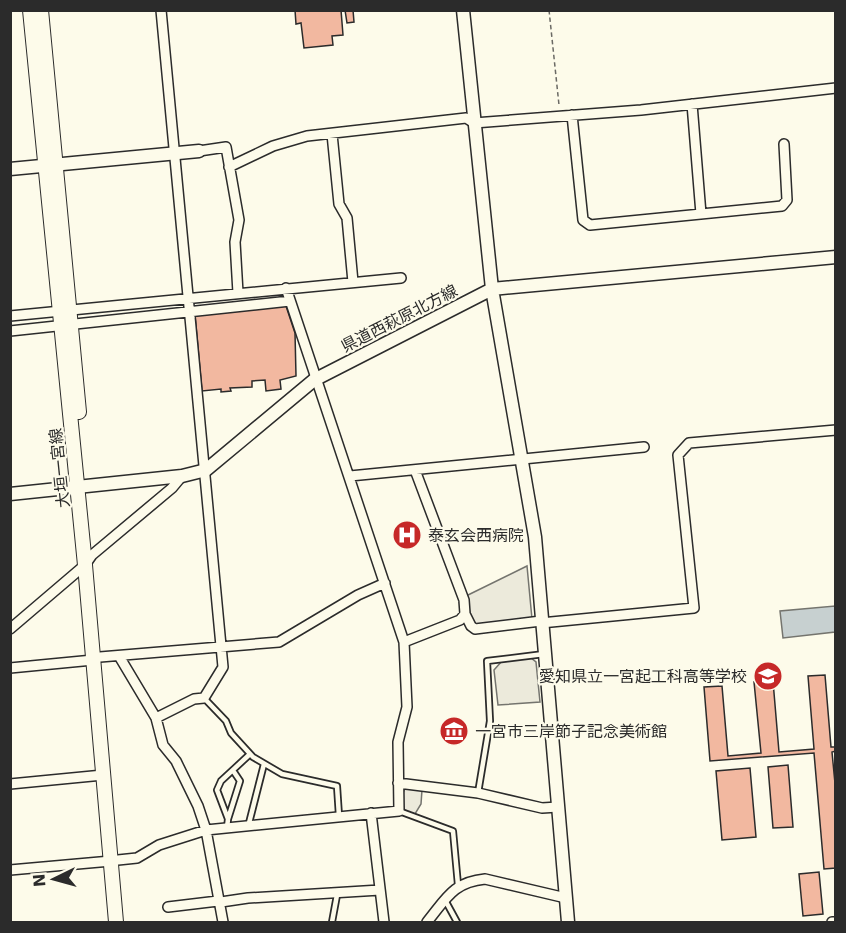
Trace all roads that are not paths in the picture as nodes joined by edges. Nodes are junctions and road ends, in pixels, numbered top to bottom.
1 (30, 10) edge
2 (41, 10) edge
3 (160, 10) edge
4 (463, 10) edge
5 (836, 88) edge
6 (692, 104) junction
7 (572, 115) junction
8 (474, 123) junction
9 (332, 134) junction
10 (784, 144) dead end
11 (199, 151) joint
12 (174, 154) junction
13 (50, 166) junction
14 (229, 167) junction
15 (10, 169) edge
16 (701, 214) junction
17 (836, 257) edge
18 (401, 278) dead end
19 (353, 282) junction
20 (286, 288) junction
21 (492, 289) junction
22 (238, 293) junction
23 (189, 298) junction
24 (291, 301) junction
25 (65, 311) junction
26 (191, 312) junction
27 (10, 316) edge
28 (66, 326) junction
29 (10, 331) edge
30 (318, 378) junction
31 (836, 430) edge
32 (644, 447) dead end
33 (521, 459) junction
34 (206, 470) junction
35 (415, 470) junction
36 (182, 476) junction
37 (350, 476) junction
38 (81, 486) junction
39 (10, 494) edge
40 (88, 560) junction
41 (385, 583) junction
42 (465, 614) junction
43 (541, 622) junction
44 (10, 629) edge
45 (405, 642) junction
46 (221, 646) junction
47 (544, 654) junction
48 (119, 656) junction
49 (97, 659) junction
50 (10, 668) edge
51 (204, 698) junction
52 (156, 718) junction
53 (249, 755) junction
54 (264, 764) junction
55 (234, 772) junction
56 (103, 775) junction
57 (398, 783) junction
58 (10, 784) edge
59 (478, 793) junction
60 (558, 807) junction
61 (399, 811) junction
62 (371, 813) junction
63 (339, 816) junction
64 (227, 824) junction
65 (248, 827) junction
66 (206, 830) junction
67 (115, 860) junction
68 (10, 870) edge
69 (458, 885) junction
70 (380, 890) junction
71 (337, 894) junction
72 (566, 898) junction
73 (445, 900) junction
74 (219, 902) junction
75 (168, 907) dead end
76 (116, 922) edge
77 (125, 922) edge
78 (223, 922) edge
79 (332, 922) edge
80 (384, 922) edge
81 (427, 922) edge
82 (457, 922) edge
83 (568, 922) edge

1 - 13 main road, 大垣一宮線
2 - 13 main road, 大垣一宮線
3 - 12 street
4 - 8 street
5 - 6 street
6 - 7 street
6 - 16 street
7 - 8 street
7 - 16 street
8 - 9 street
8 - 21 street
9 - 14 street
9 - 19 street
10 - 16 street
11 - 12 street
11 - 14 street
12 - 13 street
12 - 23 street
13 - 15 street
13 - 25 main road, 大垣一宮線
14 - 22 street
17 - 21 street, 県道西萩原北方線
18 - 19 street
19 - 20 street
20 - 22 street
20 - 24 street
21 - 30 street, 県道西萩原北方線
21 - 33 street
22 - 23 street
23 - 25 street
23 - 26 street
24 - 26 street
24 - 30 street
25 - 27 street
25 - 28 main road, 大垣一宮線
26 - 28 street
26 - 34 street
28 - 29 street
28 - 38 main road, 大垣一宮線
30 - 34 street, 県道西萩原北方線
30 - 37 street
31 - 43 street
32 - 33 street
33 - 35 street
33 - 43 street
34 - 36 street, 県道西萩原北方線
34 - 46 street
35 - 37 street
35 - 42 street
36 - 38 street, 県道西萩原北方線
36 - 40 street
37 - 41 street
38 - 39 street, 県道西萩原北方線
38 - 40 main road, 大垣一宮線
40 - 44 street
40 - 49 main road, 大垣一宮線
41 - 45 street
41 - 46 street
42 - 43 street
42 - 45 street
43 - 47 street
45 - 57 street
46 - 48 street
46 - 51 street
47 - 59 lane
47 - 60 street
48 - 49 street
48 - 52 street
49 - 50 street
49 - 56 main road, 大垣一宮線
49 - 67 main road, 大垣一宮線
51 - 52 street
51 - 53 lane
52 - 66 street
53 - 54 lane
53 - 55 lane
54 - 63 lane
54 - 65 lane
55 - 64 lane
55 - 64 lane
56 - 58 street
56 - 67 main road, 大垣一宮線
57 - 59 street
57 - 61 street
59 - 60 street
60 - 72 street
61 - 62 street
61 - 69 lane
62 - 63 street
62 - 70 street
63 - 65 street
64 - 65 street
64 - 66 street
66 - 67 street
66 - 74 street
67 - 68 street
67 - 76 main road, 大垣一宮線
67 - 77 main road, 大垣一宮線
69 - 72 street
69 - 73 street
70 - 71 street
70 - 80 street
71 - 74 street
71 - 79 lane
72 - 83 street
73 - 81 street
73 - 82 lane
74 - 75 street
74 - 78 street

